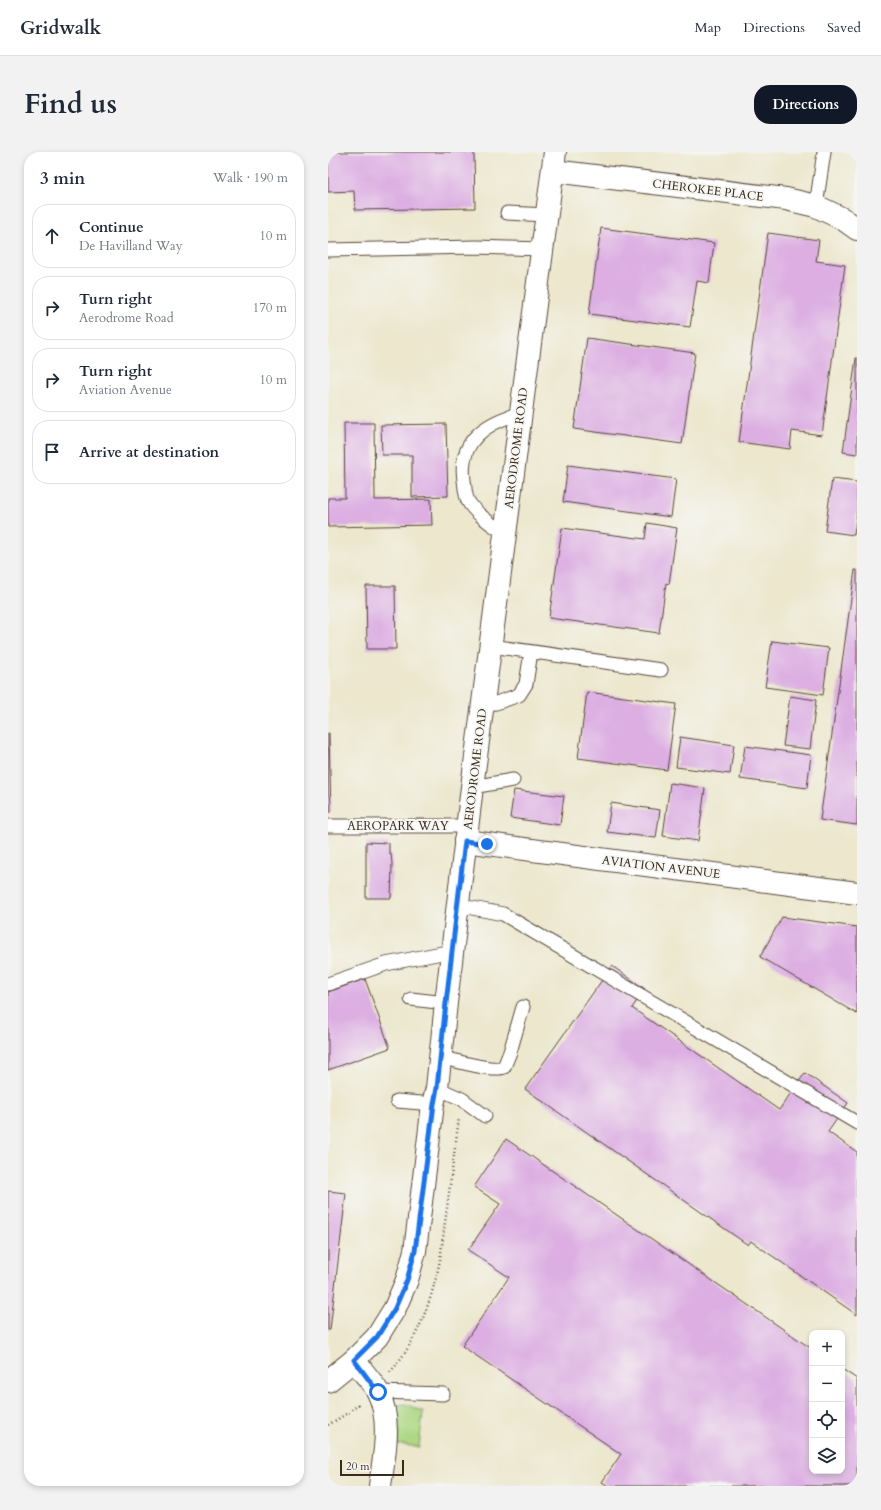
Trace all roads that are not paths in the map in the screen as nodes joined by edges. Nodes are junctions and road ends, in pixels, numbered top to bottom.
1 (824, 152) edge
2 (554, 161) edge
3 (816, 206) junction
4 (507, 213) dead end
5 (547, 215) junction
6 (857, 229) edge
7 (542, 249) junction
8 (328, 250) edge
9 (521, 413) junction
10 (505, 534) junction
11 (490, 646) junction
12 (531, 652) junction
13 (661, 670) dead end
14 (483, 704) junction
15 (512, 780) dead end
16 (472, 787) junction
17 (328, 826) edge
18 (466, 834) junction
19 (857, 893) edge
20 (457, 905) junction
21 (452, 951) junction
22 (328, 984) edge
23 (411, 998) dead end
24 (446, 1003) junction
25 (523, 1007) dead end
26 (440, 1058) junction
27 (435, 1096) junction
28 (397, 1101) dead end
29 (485, 1116) dead end
30 (857, 1123) edge
31 (354, 1360) junction
32 (328, 1381) edge
33 (378, 1392) junction
34 (442, 1394) dead end
35 (380, 1486) edge

1 - 3 lane
2 - 3 street, CHEROKEE PLACE
2 - 5 street, AERODROME ROAD
3 - 6 street, CHEROKEE PLACE
4 - 5 lane
5 - 7 street, AERODROME ROAD
7 - 8 lane
7 - 9 street, AERODROME ROAD
9 - 10 street, AERODROME ROAD
9 - 10 lane
10 - 11 street, AERODROME ROAD
11 - 12 lane
11 - 14 street, AERODROME ROAD
12 - 13 lane
12 - 14 lane
14 - 16 street, AERODROME ROAD
15 - 16 lane
16 - 18 street, AERODROME ROAD
17 - 18 lane, AEROPARK WAY
18 - 19 street, AVIATION AVENUE
18 - 20 street, AERODROME ROAD
20 - 21 street, AERODROME ROAD
20 - 30 lane
21 - 22 lane
21 - 24 street, AERODROME ROAD
23 - 24 lane
24 - 26 street, AERODROME ROAD
25 - 26 lane
26 - 27 street, AERODROME ROAD
27 - 28 lane
27 - 29 lane
27 - 31 street, AERODROME ROAD
31 - 32 street, AERODROME ROAD
31 - 33 street
33 - 34 lane
33 - 35 street

